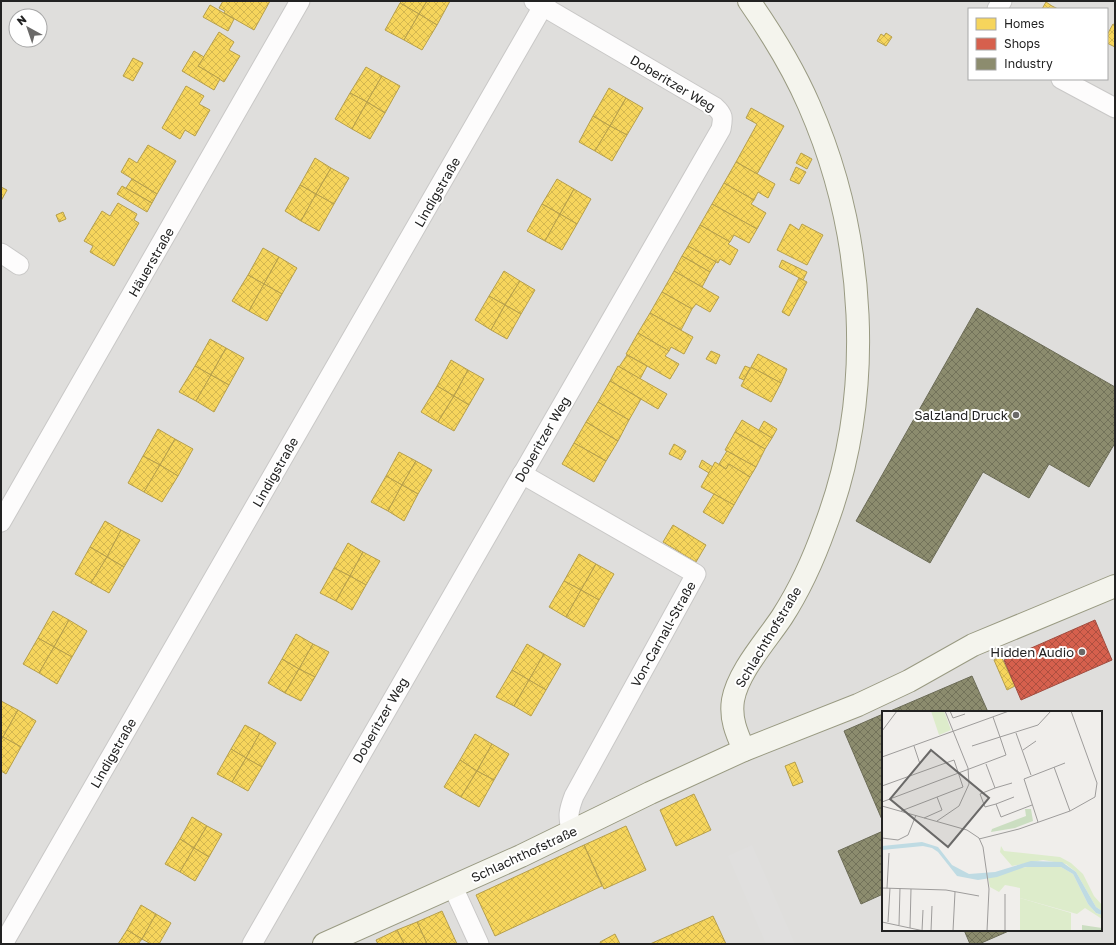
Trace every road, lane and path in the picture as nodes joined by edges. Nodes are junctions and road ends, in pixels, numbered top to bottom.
1 (300, 1) edge
2 (748, 1) edge
3 (541, 3) edge
4 (1063, 80) edge
5 (1115, 108) edge
6 (1, 253) edge
7 (19, 265) dead end
8 (522, 474) junction
9 (1, 522) edge
10 (1115, 586) edge
11 (744, 750) junction
12 (572, 832) junction
13 (454, 887) junction
14 (4, 944) edge
15 (252, 944) edge
16 (324, 944) edge
17 (479, 944) edge

1 - 9 street, Häuerstraße
2 - 11 street, Schlachthofstraße
3 - 8 street, Doberitzer Weg
3 - 14 street, Lindigstraße
4 - 5 street
6 - 7 street
8 - 12 street, Von-Carnall-Straße
8 - 15 street, Doberitzer Weg
10 - 11 street, Schlachthofstraße
11 - 12 street, Schlachthofstraße
12 - 13 street, Schlachthofstraße
13 - 16 street, Schlachthofstraße
13 - 17 street

